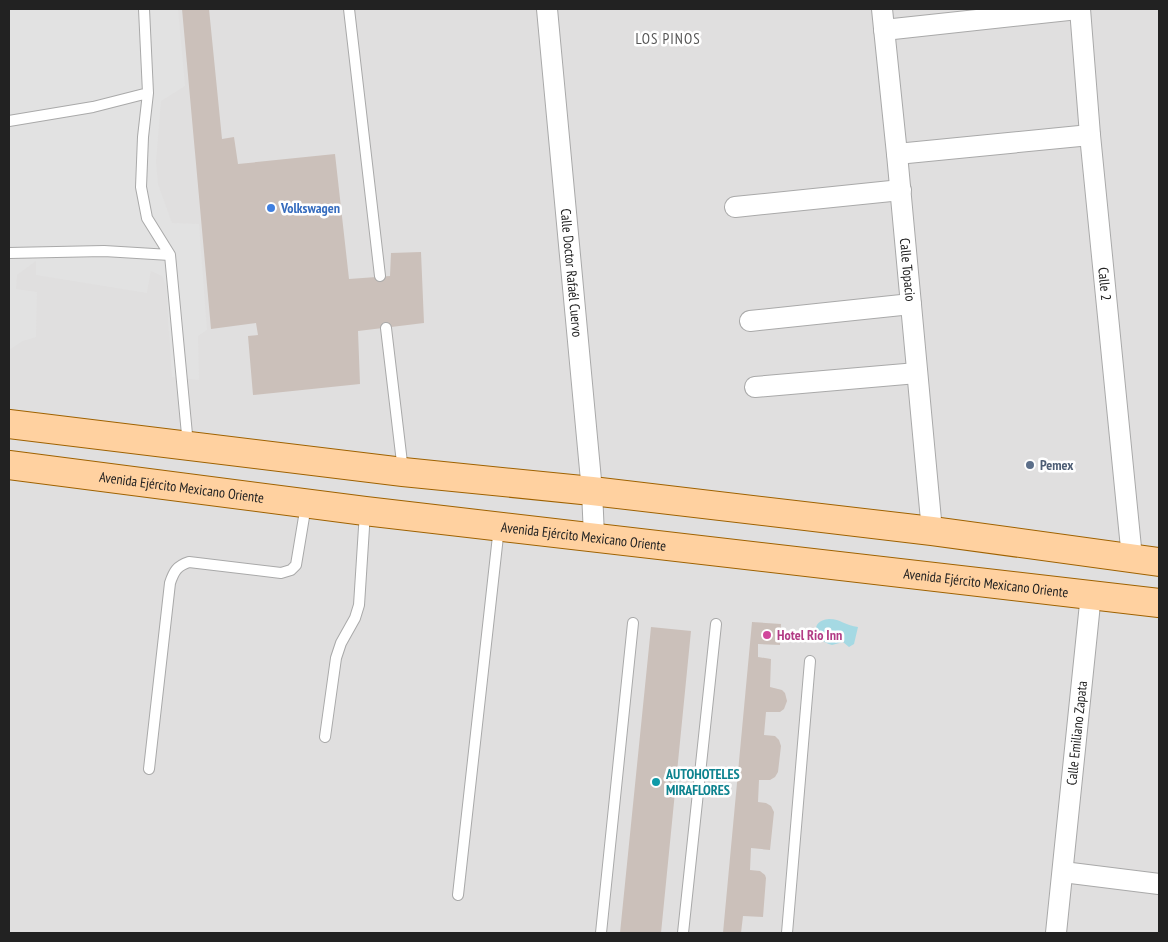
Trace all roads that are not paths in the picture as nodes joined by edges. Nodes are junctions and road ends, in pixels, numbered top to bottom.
1 (144, 9) edge
2 (349, 9) edge
3 (547, 9) edge
4 (882, 9) edge
5 (1079, 9) edge
6 (884, 30) junction
7 (148, 93) junction
8 (9, 121) edge
9 (1090, 135) junction
10 (897, 154) junction
11 (901, 190) junction
12 (735, 207) dead end
13 (9, 253) edge
14 (170, 254) junction
15 (380, 276) dead end
16 (911, 304) junction
17 (750, 321) dead end
18 (386, 328) dead end
19 (917, 373) junction
20 (755, 387) dead end
21 (9, 424) edge
22 (188, 446) junction
23 (9, 465) edge
24 (403, 472) junction
25 (592, 491) junction
26 (306, 502) junction
27 (365, 510) junction
28 (500, 526) junction
29 (932, 531) junction
30 (594, 536) junction
31 (1132, 558) junction
32 (1159, 562) edge
33 (1091, 594) junction
34 (1159, 603) edge
35 (633, 623) dead end
36 (716, 624) dead end
37 (810, 661) dead end
38 (325, 737) dead end
39 (149, 770) dead end
40 (1063, 872) junction
41 (1159, 884) edge
42 (458, 895) dead end
43 (600, 933) edge
44 (683, 933) edge
45 (787, 933) edge
46 (1056, 933) edge

1 - 7 lane
2 - 15 lane
3 - 25 street, Calle Doctor Rafaél Cuervo
4 - 6 street, Calle Topacio
5 - 6 street
5 - 9 street, Calle 2
6 - 10 street, Calle Topacio
7 - 8 lane
7 - 14 lane
9 - 10 street
9 - 31 street, Calle 2
10 - 11 street, Calle Topacio
11 - 12 street
11 - 16 street, Calle Topacio
13 - 14 lane
14 - 22 lane
16 - 17 street
16 - 19 street, Calle Topacio
18 - 24 lane
19 - 20 street
19 - 29 street, Calle Topacio
21 - 22 main road
22 - 24 main road
23 - 26 main road, Avenida Ejército Mexicano Oriente
24 - 25 main road
25 - 29 main road
25 - 30 street, Calle Doctor Rafaél Cuervo
26 - 27 main road, Avenida Ejército Mexicano Oriente
26 - 39 lane
27 - 28 main road, Avenida Ejército Mexicano Oriente
27 - 38 lane
28 - 30 main road, Avenida Ejército Mexicano Oriente
28 - 42 lane
29 - 31 main road
30 - 33 main road, Avenida Ejército Mexicano Oriente
31 - 32 main road
33 - 34 main road, Avenida Ejército Mexicano Oriente
33 - 40 street, Calle Emiliano Zapata
35 - 43 lane
36 - 44 lane
37 - 45 lane
40 - 41 street
40 - 46 street, Calle Emiliano Zapata

